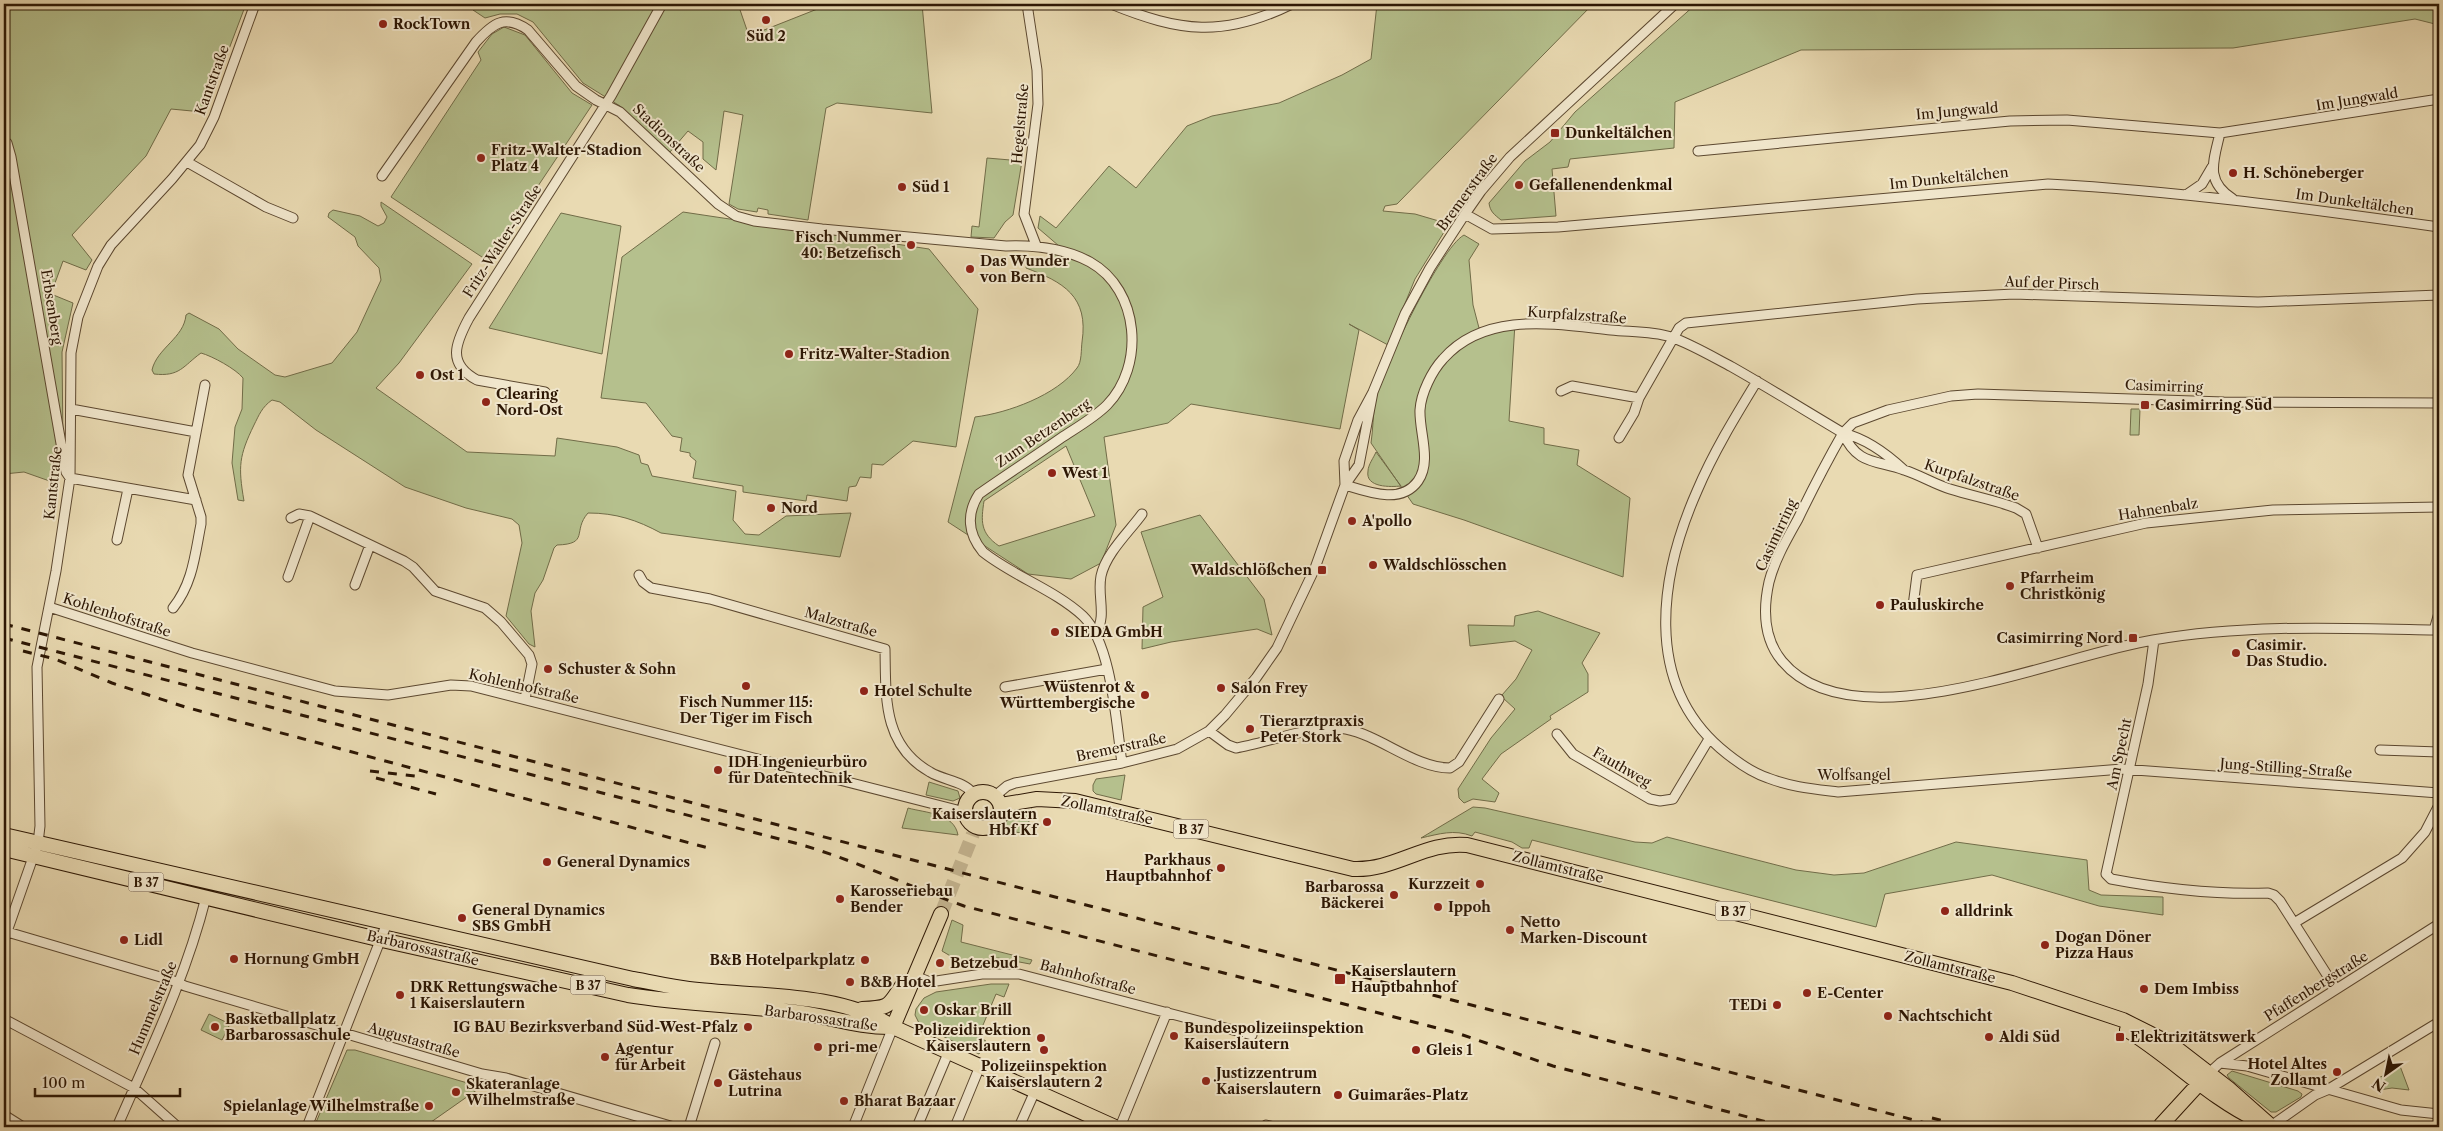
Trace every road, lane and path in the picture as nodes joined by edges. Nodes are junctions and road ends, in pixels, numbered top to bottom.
1 (254, 4) edge
2 (662, 4) edge
3 (1027, 4) edge
4 (1111, 4) edge
5 (1292, 4) edge
6 (1675, 4) edge
7 (2439, 100) edge
8 (606, 105) junction
9 (2220, 133) junction
10 (4, 142) edge
11 (1698, 151) dead end
12 (187, 162) junction
13 (2212, 167) junction
14 (382, 176) dead end
15 (2184, 195) junction
16 (2236, 200) junction
17 (1464, 214) junction
18 (293, 218) dead end
19 (2439, 227) edge
20 (1036, 245) junction
21 (2439, 295) edge
22 (1672, 338) junction
23 (1757, 381) junction
24 (205, 385) dead end
25 (1561, 391) dead end
26 (545, 392) dead end
27 (1373, 392) junction
28 (1639, 398) junction
29 (2439, 403) edge
30 (71, 409) junction
31 (196, 432) junction
32 (1843, 432) junction
33 (1619, 438) dead end
34 (1904, 470) junction
35 (70, 478) junction
36 (1345, 485) junction
37 (128, 489) junction
38 (196, 500) junction
39 (2439, 507) edge
40 (1142, 514) dead end
41 (310, 516) junction
42 (291, 518) dead end
43 (117, 540) dead end
44 (370, 545) junction
45 (2038, 548) junction
46 (639, 575) dead end
47 (288, 577) dead end
48 (356, 585) dead end
49 (1913, 606) dead end
50 (49, 607) junction
51 (174, 608) dead end
52 (2439, 614) edge
53 (2437, 630) edge
54 (1096, 633) junction
55 (2154, 640) junction
56 (1107, 669) junction
57 (1005, 687) dead end
58 (525, 699) junction
59 (1499, 699) dead end
60 (1210, 731) junction
61 (1557, 734) dead end
62 (1709, 739) junction
63 (2380, 750) dead end
64 (2439, 752) edge
65 (1122, 763) junction
66 (2130, 769) junction
67 (2439, 793) edge
68 (974, 794) junction
69 (998, 800) junction
70 (2439, 805) edge
71 (965, 812) junction
72 (4, 835) edge
73 (4, 849) edge
74 (35, 850) junction
75 (206, 896) junction
76 (941, 914) tunnel mouth
77 (2294, 922) junction
78 (387, 923) junction
79 (2439, 924) edge
80 (5, 934) edge
81 (382, 940) junction
82 (915, 976) junction
83 (180, 984) junction
84 (2336, 989) junction
85 (858, 1009) junction
86 (1167, 1012) junction
87 (2110, 1017) junction
88 (4, 1019) edge
89 (2439, 1022) edge
90 (893, 1027) junction
91 (344, 1034) junction
92 (1252, 1035) dead end
93 (715, 1043) dead end
94 (2248, 1045) junction
95 (949, 1051) junction
96 (2220, 1063) junction
97 (980, 1066) junction
98 (2247, 1066) junction
99 (2209, 1073) junction
100 (2199, 1084) junction
101 (134, 1088) junction
102 (2327, 1090) junction
103 (1035, 1091) junction
104 (2439, 1114) edge
105 (4, 1115) edge
106 (2161, 1125) dead end
107 (23, 1127) edge
108 (117, 1127) edge
109 (178, 1127) edge
110 (307, 1127) edge
111 (674, 1127) edge
112 (689, 1127) edge
113 (853, 1127) edge
114 (917, 1127) edge
115 (955, 1127) edge
116 (1019, 1127) edge
117 (1115, 1127) edge
118 (1120, 1127) edge
119 (2272, 1127) edge

1 - 12 street, Kantstraße
2 - 8 street, Fritz-Walter-Straße
3 - 20 street, Hegelstraße
4 - 5 street
6 - 17 street, Bremerstraße
7 - 9 street, Im Jungwald
8 - 14 street, Stadionstraße
8 - 20 street, Stadionstraße
8 - 26 street, Fritz-Walter-Straße
9 - 11 street, Im Jungwald
9 - 13 street
10 - 35 street, Erbsenberg
12 - 18 street
12 - 30 street, Kantstraße
13 - 15 street
13 - 16 street
15 - 16 street, Im Dunkeltälchen
15 - 17 street, Im Dunkeltälchen
16 - 19 street, Im Dunkeltälchen
17 - 27 street, Bremerstraße
20 - 54 street, Zum Betzenberg
21 - 22 street, Auf der Pirsch
22 - 23 street, Kurpfalzstraße
22 - 28 street
22 - 36 street, Kurpfalzstraße
23 - 32 street, Kurpfalzstraße
23 - 62 street, Wolfsangel
24 - 31 street
25 - 28 street
27 - 36 street, Bremerstraße
27 - 36 street, Bremerstraße
28 - 33 street
29 - 32 street, Casimirring
30 - 31 street
30 - 35 street, Kantstraße
31 - 38 street
32 - 34 street, Kurpfalzstraße
32 - 34 street, Kurpfalzstraße
32 - 55 street, Casimirring
34 - 45 street, Kurpfalzstraße
35 - 37 street
35 - 50 street, Kantstraße
36 - 60 street, Bremerstraße
37 - 38 street
37 - 43 street
38 - 51 street
39 - 45 street, Hahnenbalz
40 - 54 street, Zum Betzenberg
41 - 42 street
41 - 44 street
41 - 47 street
44 - 48 street
44 - 58 street
45 - 49 street, Hahnenbalz
46 - 68 street, Malzstraße
50 - 58 street, Kohlenhofstraße
50 - 74 street, Kantstraße
52 - 53 street, Casimirring
53 - 55 street, Casimirring
54 - 56 street, Zum Betzenberg
55 - 66 street, Am Specht
56 - 57 street
56 - 65 street, Zum Betzenberg
58 - 71 street, Kohlenhofstraße
59 - 60 street
60 - 65 street, Bremerstraße
61 - 62 street, Fauthweg
62 - 66 street, Wolfsangel
63 - 64 street
65 - 69 street, Bremerstraße
66 - 67 street, Jung-Stilling-Straße
66 - 77 street, Am Specht
68 - 69 main road
68 - 71 main road
69 - 71 main road
69 - 87 main road, Zollamtstraße / B 37
70 - 77 street
72 - 74 main road, Barbarossastraße / B 37
73 - 74 main road, Barbarossastraße / B 37
74 - 75 main road, Barbarossastraße / B 37
74 - 78 main road, Barbarossastraße / B 37
74 - 80 street, Kantstraße
75 - 81 main road, Barbarossastraße / B 37
75 - 83 street, Hummelstraße
76 - 82 main road, B 37
77 - 84 street
78 - 81 street
78 - 85 main road, Barbarossastraße / B 37
79 - 84 street, Pfaffenbergstraße
80 - 83 street, Augustastraße
81 - 90 main road, Barbarossastraße / B 37
81 - 91 street
82 - 85 main road, B 37
82 - 86 street, Bahnhofstraße
82 - 90 main road, B 37
83 - 91 street, Augustastraße
83 - 101 street, Hummelstraße
84 - 94 street, Pfaffenbergstraße
85 - 90 main road, Barbarossastraße / B 37
86 - 92 street, Bahnhofstraße
86 - 118 street
87 - 99 main road, Zollamtstraße / B 37
87 - 100 main road, Zollamtstraße / B 37
88 - 101 street
89 - 102 street
90 - 95 main road, B 37
90 - 113 street
91 - 110 street
91 - 111 street, Augustastraße
93 - 112 street
94 - 96 street, Pfaffenbergstraße
94 - 98 street
95 - 97 main road, B 37
95 - 114 street
96 - 98 street
96 - 99 street, Pfaffenbergstraße
97 - 103 main road, B 37
97 - 115 street
98 - 102 street
99 - 100 main road
99 - 119 main road, B 37
100 - 106 main road
100 - 119 main road, B 37
101 - 108 street, Hummelstraße
101 - 109 street
102 - 104 street
102 - 119 street
103 - 116 street
103 - 117 main road, B 37
105 - 107 street

